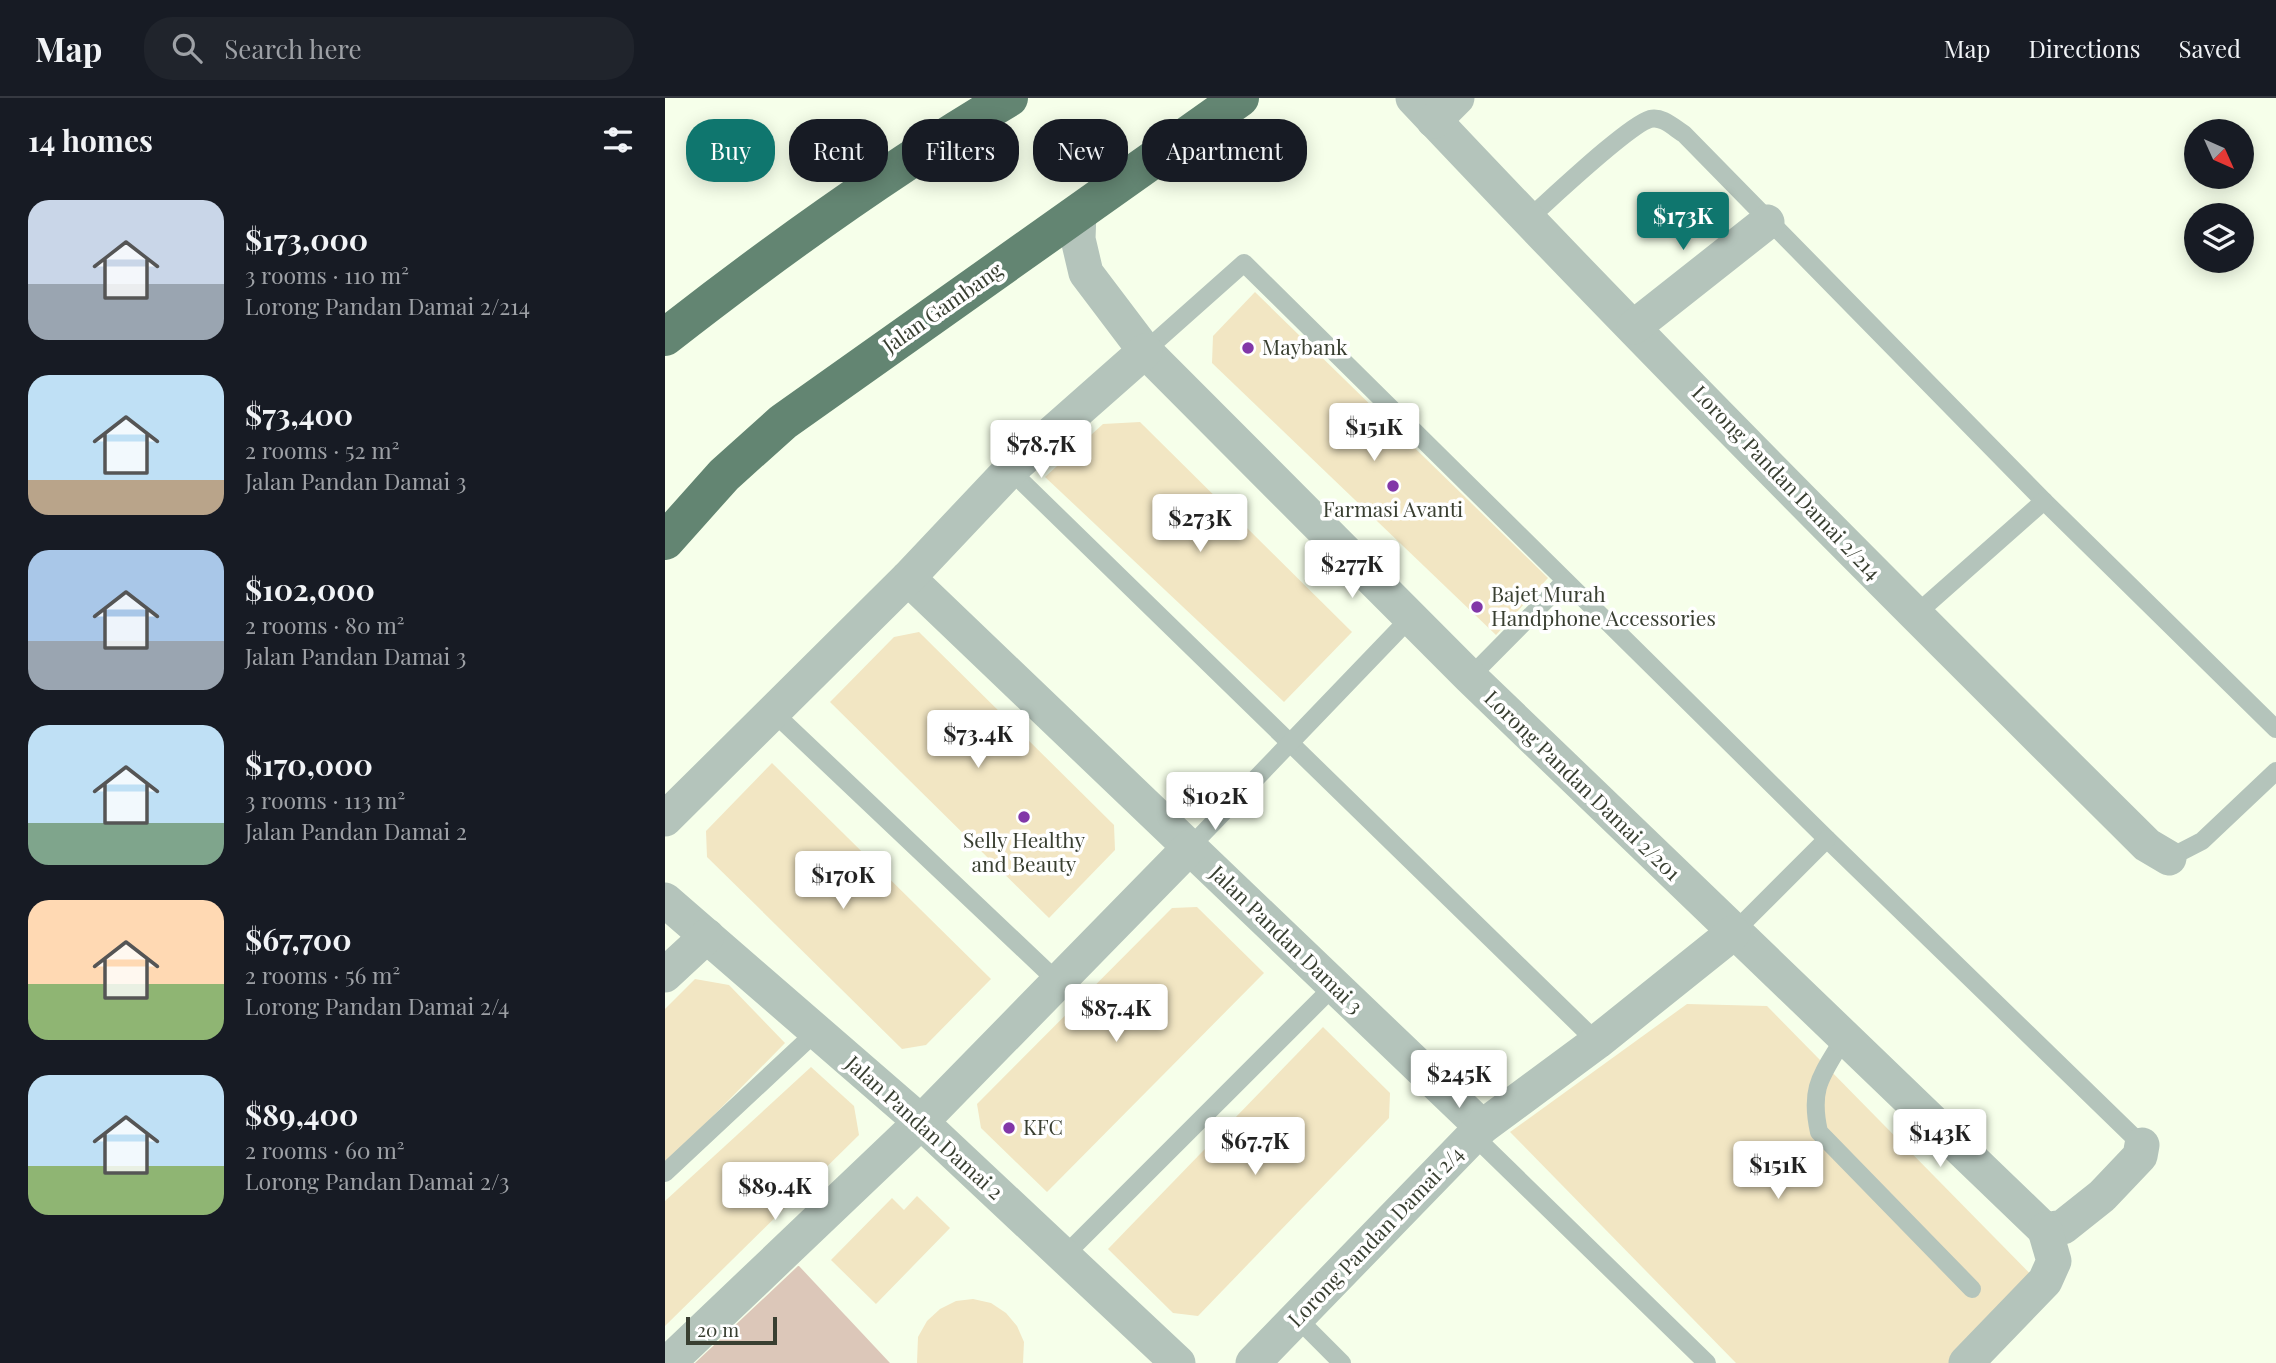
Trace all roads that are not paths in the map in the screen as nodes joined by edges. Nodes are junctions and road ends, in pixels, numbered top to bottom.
1 (1010, 98) edge
2 (1240, 98) edge
3 (1434, 106) edge
4 (1079, 212) junction
5 (1527, 220) junction
6 (1767, 222) junction
7 (1634, 327) junction
8 (665, 337) edge
9 (1145, 351) junction
10 (1010, 470) junction
11 (2044, 501) junction
12 (665, 541) edge
13 (908, 578) junction
14 (1565, 581) junction
15 (1915, 615) junction
16 (1409, 618) junction
17 (1470, 677) junction
18 (773, 712) junction
19 (2276, 729) edge
20 (1293, 743) junction
21 (2276, 771) edge
22 (665, 819) edge
23 (1827, 839) junction
24 (1190, 847) junction
25 (2169, 858) joint
26 (665, 900) edge
27 (1733, 933) junction
28 (707, 936) junction
29 (665, 975) edge
30 (1058, 982) junction
31 (1334, 986) junction
32 (817, 1031) junction
33 (1844, 1038) junction
34 (1597, 1042) junction
35 (921, 1122) junction
36 (1478, 1131) junction
37 (2142, 1145) joint
38 (665, 1173) edge
39 (2045, 1230) junction
40 (1063, 1257) junction
41 (1972, 1289) dead end
42 (1297, 1318) junction
43 (668, 1363) edge
44 (1178, 1363) edge
45 (1253, 1363) edge
46 (1342, 1363) edge
47 (1707, 1363) edge
48 (1966, 1363) edge

1 - 8 highway
2 - 4 highway, Jalan Gambang
3 - 5 street, Lorong Pandan Damai 2/214
4 - 9 street, Lorong Pandan Damai 2/201
4 - 12 highway, Jalan Gambang
5 - 6 lane
5 - 7 street, Lorong Pandan Damai 2/214
6 - 7 street
6 - 11 lane
7 - 15 street, Lorong Pandan Damai 2/214
9 - 10 street
9 - 14 lane
9 - 16 street, Lorong Pandan Damai 2/201
10 - 13 street
10 - 20 lane
11 - 15 lane
11 - 19 lane
13 - 18 street
13 - 24 street, Jalan Pandan Damai 3
14 - 17 lane
14 - 23 lane
15 - 25 street, Lorong Pandan Damai 2/214
16 - 17 street, Lorong Pandan Damai 2/201
16 - 20 lane
17 - 27 street, Lorong Pandan Damai 2/201
18 - 22 street
18 - 30 lane
20 - 24 lane
20 - 34 lane
21 - 25 lane
23 - 27 lane
23 - 37 lane
24 - 30 street
24 - 31 street, Jalan Pandan Damai 3
26 - 28 street, Jalan Pandan Damai 2
27 - 33 street, Lorong Pandan Damai 2/201
27 - 34 street, Lorong Pandan Damai 2/4
28 - 29 street
28 - 32 street, Jalan Pandan Damai 2
30 - 35 street
31 - 36 street, Jalan Pandan Damai 3
31 - 40 lane
32 - 35 street, Jalan Pandan Damai 2
32 - 38 lane
33 - 39 street, Lorong Pandan Damai 2/201
33 - 41 lane
34 - 36 street, Lorong Pandan Damai 2/4
35 - 40 street, Jalan Pandan Damai 2
35 - 43 street
36 - 42 street, Lorong Pandan Damai 2/4
36 - 47 lane
37 - 39 street
39 - 48 street
40 - 44 street, Jalan Pandan Damai 2
42 - 45 street, Lorong Pandan Damai 2/4
42 - 46 lane

